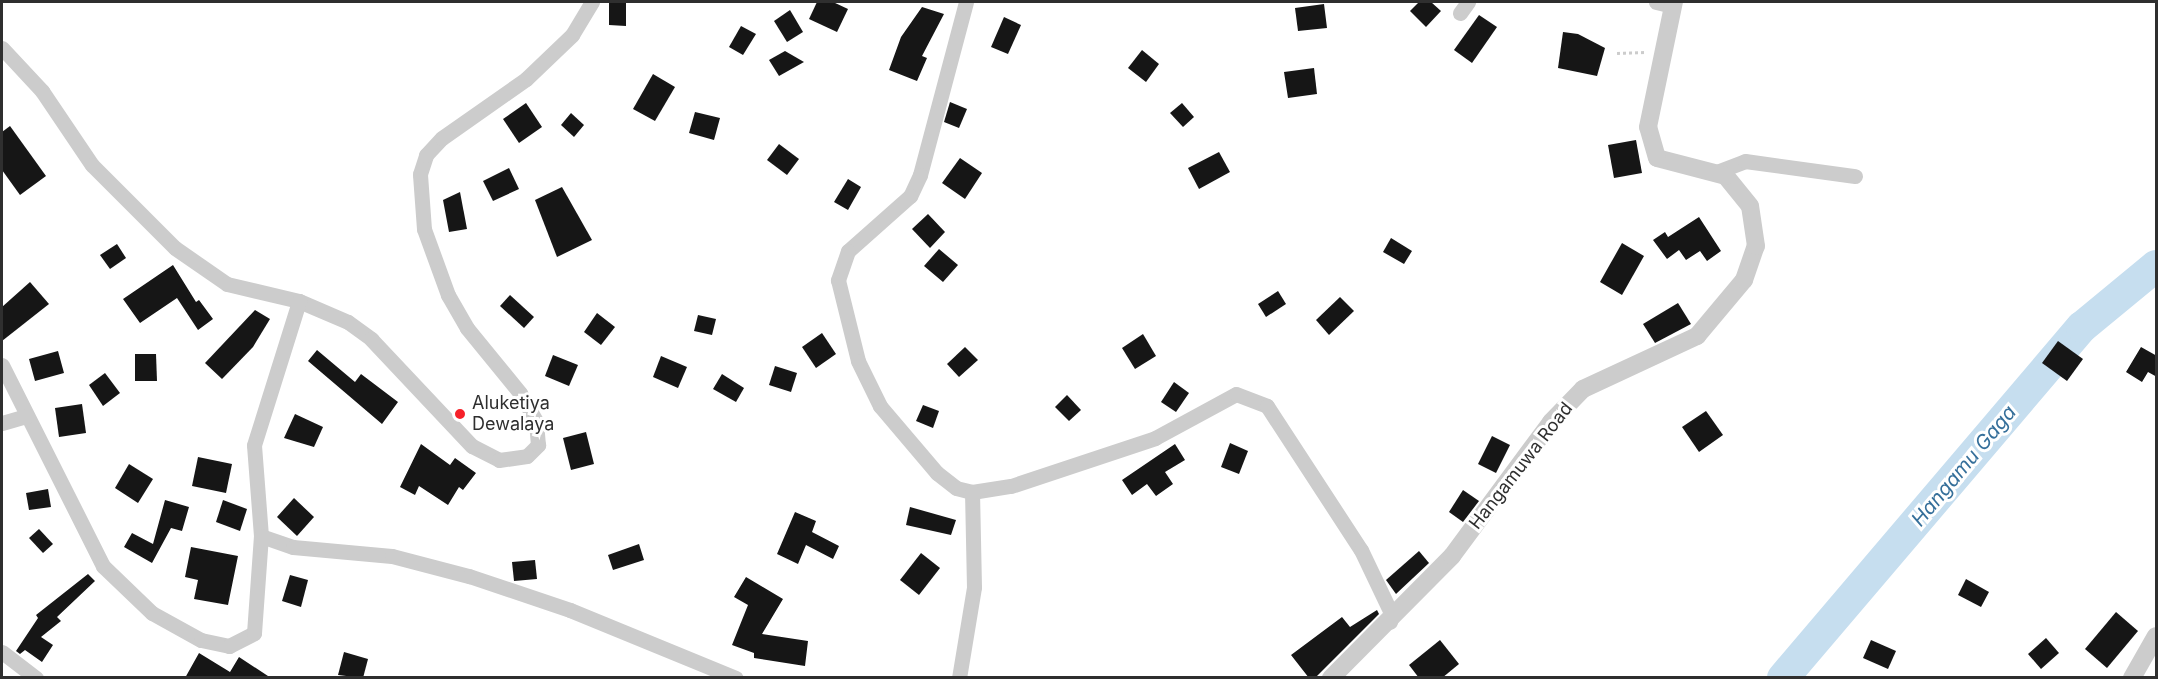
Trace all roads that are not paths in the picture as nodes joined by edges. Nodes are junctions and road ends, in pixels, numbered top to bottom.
1 (592, 2) edge
2 (966, 2) edge
3 (1668, 3) edge
4 (2, 48) edge
5 (1714, 173) junction
6 (1855, 176) dead end
7 (299, 301) junction
8 (2, 365) edge
9 (27, 416) junction
10 (2, 423) edge
11 (972, 492) junction
12 (261, 536) junction
13 (1390, 622) junction
14 (2155, 641) edge
15 (2, 652) edge
16 (36, 678) edge
17 (736, 678) edge
18 (959, 678) edge
19 (1331, 678) edge
20 (2132, 678) edge

1 - 7 street
2 - 11 street
3 - 5 street, Hangamuwa Road
4 - 7 street
5 - 6 street
5 - 13 street, Hangamuwa Road
7 - 12 street
8 - 9 street
9 - 10 street
9 - 12 street
11 - 13 street
11 - 18 street
12 - 17 street
13 - 19 street, Hangamuwa Road
14 - 20 street
15 - 16 street

